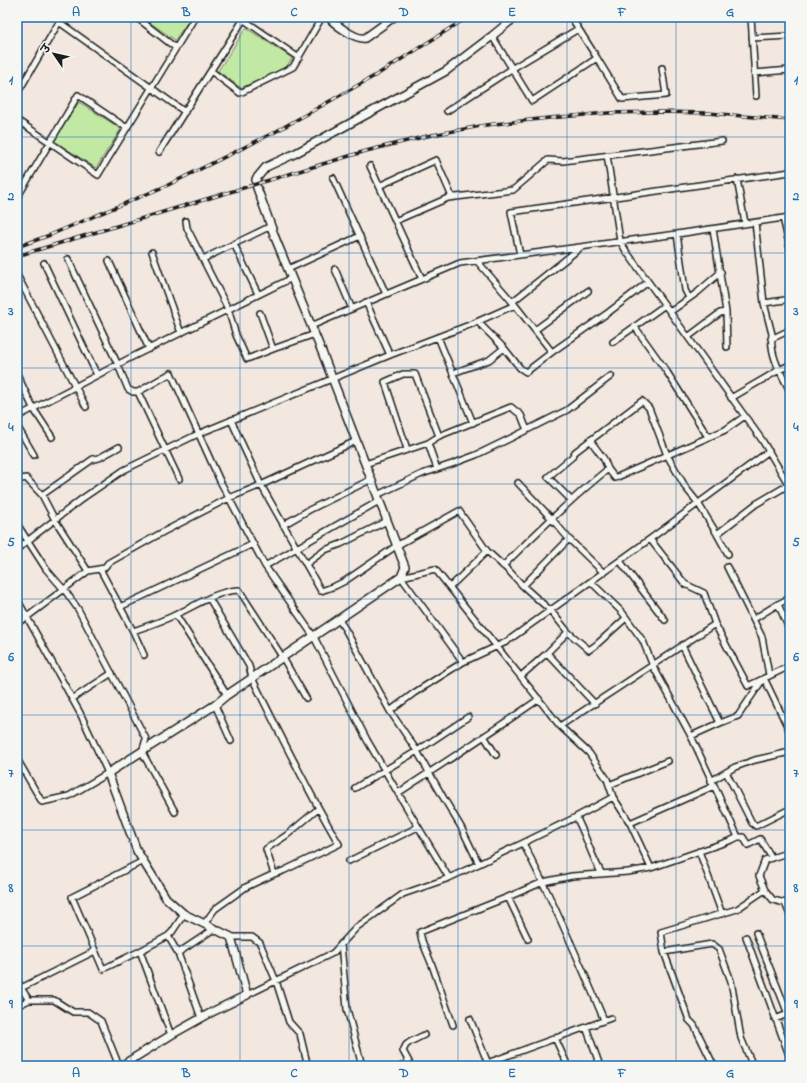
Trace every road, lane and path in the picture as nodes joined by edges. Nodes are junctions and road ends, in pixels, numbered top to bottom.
1 (62, 17) edge
2 (136, 17) edge
3 (195, 17) edge
4 (322, 17) edge
5 (329, 17) edge
6 (394, 17) edge
7 (517, 17) edge
8 (571, 17) edge
9 (751, 17) edge
10 (244, 18) edge
11 (59, 22) junction
12 (578, 30) junction
13 (492, 36) junction
14 (790, 36) edge
15 (752, 38) junction
16 (176, 48) junction
17 (299, 58) junction
18 (598, 58) junction
19 (512, 68) junction
20 (662, 68) dead end
21 (790, 70) edge
22 (211, 71) junction
23 (754, 73) junction
24 (151, 88) junction
25 (17, 94) edge
26 (756, 96) dead end
27 (446, 111) dead end
28 (185, 112) junction
29 (17, 120) edge
30 (127, 128) junction
31 (722, 141) dead end
32 (50, 142) junction
33 (159, 152) dead end
34 (607, 155) junction
35 (370, 166) dead end
36 (790, 172) edge
37 (333, 178) dead end
38 (738, 179) junction
39 (379, 186) junction
40 (613, 197) junction
41 (17, 198) edge
42 (452, 198) junction
43 (790, 217) edge
44 (783, 218) junction
45 (395, 221) junction
46 (186, 222) dead end
47 (755, 222) junction
48 (745, 223) junction
49 (271, 226) junction
50 (713, 229) junction
51 (677, 234) junction
52 (360, 236) junction
53 (620, 241) junction
54 (234, 244) junction
55 (581, 247) junction
56 (790, 248) edge
57 (152, 252) dead end
58 (520, 255) junction
59 (68, 259) dead end
60 (203, 259) junction
61 (109, 261) dead end
62 (477, 261) junction
63 (44, 263) dead end
64 (288, 269) junction
65 (335, 269) dead end
66 (720, 272) junction
67 (17, 275) edge
68 (292, 278) junction
69 (422, 279) junction
70 (648, 282) junction
71 (588, 291) dead end
72 (258, 294) junction
73 (386, 294) junction
74 (689, 298) junction
75 (790, 298) edge
76 (366, 302) junction
77 (513, 303) junction
78 (764, 303) junction
79 (665, 305) junction
80 (228, 309) junction
81 (352, 309) junction
82 (670, 312) junction
83 (726, 312) junction
84 (260, 313) dead end
85 (478, 322) junction
86 (311, 326) junction
87 (635, 327) junction
88 (535, 330) junction
89 (790, 330) edge
90 (181, 333) junction
91 (315, 334) junction
92 (438, 337) junction
93 (688, 337) junction
94 (771, 339) junction
95 (612, 342) dead end
96 (727, 347) dead end
97 (504, 348) junction
98 (149, 349) junction
99 (273, 349) junction
100 (552, 352) junction
101 (390, 355) junction
102 (118, 364) junction
103 (790, 365) edge
104 (779, 370) junction
105 (453, 373) junction
106 (17, 374) edge
107 (97, 375) junction
108 (611, 376) dead end
109 (332, 378) junction
110 (75, 387) junction
111 (790, 391) edge
112 (138, 392) junction
113 (731, 398) junction
114 (86, 407) dead end
115 (34, 408) junction
116 (745, 416) junction
117 (17, 417) edge
118 (231, 420) junction
119 (473, 423) junction
120 (17, 426) edge
121 (527, 430) junction
122 (198, 434) junction
123 (439, 436) junction
124 (52, 437) dead end
125 (708, 437) junction
126 (590, 440) junction
127 (356, 441) junction
128 (428, 443) junction
129 (119, 447) dead end
130 (165, 450) junction
131 (407, 450) junction
132 (768, 451) junction
133 (34, 455) dead end
134 (667, 455) junction
135 (365, 464) junction
136 (437, 469) junction
137 (608, 469) junction
138 (371, 478) junction
139 (179, 479) dead end
140 (17, 480) edge
141 (518, 483) dead end
142 (261, 485) junction
143 (789, 486) edge
144 (42, 495) junction
145 (229, 498) junction
146 (378, 498) junction
147 (571, 500) junction
148 (698, 503) junction
149 (551, 518) junction
150 (54, 520) junction
151 (387, 521) junction
152 (17, 524) edge
153 (283, 526) junction
154 (717, 534) junction
155 (650, 539) junction
156 (28, 540) junction
157 (569, 540) junction
158 (253, 544) junction
159 (396, 546) junction
160 (17, 549) edge
161 (297, 549) junction
162 (487, 550) junction
163 (728, 554) dead end
164 (620, 561) junction
165 (306, 564) junction
166 (265, 566) junction
167 (502, 566) junction
168 (727, 567) dead end
169 (100, 569) junction
170 (88, 571) junction
171 (603, 572) junction
172 (402, 578) junction
173 (591, 582) junction
174 (523, 586) junction
175 (450, 587) junction
176 (63, 590) junction
177 (209, 598) junction
178 (790, 598) edge
179 (17, 599) edge
180 (778, 604) junction
181 (120, 607) junction
182 (551, 611) junction
183 (176, 615) junction
184 (27, 617) junction
185 (757, 617) dead end
186 (626, 618) junction
187 (339, 620) junction
188 (665, 620) dead end
189 (17, 623) edge
190 (715, 624) junction
191 (133, 631) junction
192 (790, 631) edge
193 (568, 632) junction
194 (314, 637) junction
195 (682, 645) junction
196 (497, 646) junction
197 (546, 653) junction
198 (144, 655) dead end
199 (283, 658) junction
200 (463, 662) junction
201 (654, 666) junction
202 (790, 666) edge
203 (112, 673) junction
204 (520, 676) junction
205 (767, 677) junction
206 (252, 678) junction
207 (227, 695) junction
208 (306, 698) dead end
209 (72, 699) junction
210 (539, 699) junction
211 (595, 704) junction
212 (215, 705) junction
213 (390, 711) junction
214 (468, 717) dead end
215 (720, 723) junction
216 (560, 726) junction
217 (790, 732) edge
218 (484, 736) junction
219 (691, 736) junction
220 (231, 741) dead end
221 (417, 751) junction
222 (142, 752) junction
223 (790, 752) edge
224 (496, 755) dead end
225 (17, 758) edge
226 (668, 761) dead end
227 (384, 770) junction
228 (429, 772) junction
229 (726, 772) junction
230 (108, 773) junction
231 (711, 781) junction
232 (609, 785) junction
233 (714, 786) junction
234 (354, 788) dead end
235 (398, 794) junction
236 (613, 797) junction
237 (318, 809) junction
238 (790, 809) edge
239 (175, 812) dead end
240 (576, 817) junction
241 (630, 822) junction
242 (418, 827) junction
243 (738, 837) junction
244 (523, 843) junction
245 (699, 851) junction
246 (790, 852) edge
247 (772, 858) junction
248 (143, 861) junction
249 (350, 861) dead end
250 (479, 864) junction
251 (651, 868) junction
252 (274, 874) junction
253 (602, 874) junction
254 (449, 878) junction
255 (543, 882) junction
256 (765, 890) junction
257 (508, 897) junction
258 (788, 902) edge
259 (184, 914) junction
260 (722, 914) junction
261 (790, 915) edge
262 (204, 924) junction
263 (214, 929) junction
264 (756, 933) dead end
265 (168, 936) junction
266 (231, 937) junction
267 (746, 937) dead end
268 (528, 939) dead end
269 (341, 944) junction
270 (95, 951) junction
271 (140, 951) junction
272 (664, 952) junction
273 (178, 953) junction
274 (17, 979) edge
275 (276, 981) junction
276 (21, 988) junction
277 (247, 995) junction
278 (29, 1000) junction
279 (17, 1006) edge
280 (789, 1013) edge
281 (201, 1018) junction
282 (610, 1018) dead end
283 (470, 1019) dead end
284 (775, 1019) junction
285 (604, 1020) junction
286 (453, 1025) dead end
287 (586, 1027) junction
288 (171, 1035) junction
289 (424, 1035) dead end
290 (555, 1038) junction
291 (790, 1058) edge
292 (307, 1063) junction
293 (488, 1064) edge
294 (120, 1066) edge
295 (296, 1066) edge
296 (313, 1066) edge
297 (360, 1066) edge
298 (402, 1066) edge
299 (479, 1066) edge
300 (568, 1066) edge
301 (600, 1066) edge
302 (714, 1066) edge
303 (753, 1066) edge

1 - 11 street
2 - 16 street
3 - 16 street
4 - 17 street
5 - 6 street
7 - 13 street
8 - 12 street
9 - 15 street
10 - 17 street
10 - 22 street
11 - 24 street
11 - 25 street
12 - 18 street
12 - 19 street
13 - 19 street
13 - 49 street
14 - 15 street
15 - 23 street
16 - 24 street
17 - 22 street
18 - 19 street
18 - 20 street
19 - 27 street
21 - 23 street
22 - 28 street
23 - 26 street
24 - 28 street
24 - 30 street
28 - 33 street
29 - 32 street
30 - 32 street
30 - 32 street
31 - 34 street
32 - 41 street
34 - 40 street
34 - 42 street
35 - 39 street
36 - 38 street
37 - 52 street
38 - 40 street
38 - 48 street
39 - 42 street
39 - 45 street
40 - 53 street
40 - 58 street
42 - 45 street
43 - 44 street
44 - 47 street
44 - 56 street
45 - 69 street
46 - 60 street
47 - 48 street
47 - 78 street
48 - 50 street
49 - 54 street
49 - 64 street
50 - 51 street
50 - 66 street
51 - 53 street
51 - 74 street
52 - 64 street
52 - 73 street
53 - 55 street
53 - 70 street
54 - 60 street
54 - 72 street
55 - 58 street
55 - 77 street
57 - 90 street
58 - 62 street
59 - 102 street
60 - 80 street
61 - 98 street
62 - 69 street
62 - 77 street
63 - 107 street
64 - 68 street
65 - 81 street
66 - 74 street
66 - 83 street
67 - 110 street
68 - 72 street
68 - 86 street
69 - 73 street
70 - 79 street
70 - 100 street
71 - 88 street
72 - 80 street
73 - 76 street
74 - 82 street
75 - 78 street
76 - 81 street
76 - 101 street
77 - 85 street
77 - 88 street
78 - 94 street
79 - 82 street
79 - 87 street
80 - 90 street
80 - 99 street
81 - 86 street
82 - 93 street
83 - 93 street
83 - 96 street
84 - 99 street
85 - 92 street
85 - 97 street
86 - 91 street
87 - 95 street
87 - 125 street
88 - 100 street
89 - 94 street
90 - 98 street
91 - 99 street
91 - 109 street
92 - 101 street
92 - 105 street
93 - 113 street
94 - 104 street
97 - 100 street
97 - 105 street
98 - 102 street
101 - 109 street
102 - 107 street
102 - 112 street
103 - 104 street
104 - 111 street
104 - 113 street
105 - 119 street
106 - 115 street
107 - 110 street
108 - 121 street
109 - 118 street
109 - 127 street
110 - 114 street
110 - 115 street
112 - 122 street
112 - 130 street
113 - 116 street
115 - 117 street
115 - 124 street
116 - 125 street
116 - 132 street
118 - 122 street
118 - 142 street
119 - 121 street
119 - 123 street
120 - 133 street
121 - 136 street
122 - 130 street
122 - 145 street
123 - 128 street
123 - 131 street
125 - 134 street
126 - 134 street
126 - 137 street
126 - 147 street
127 - 135 street
127 - 142 street
128 - 131 street
128 - 136 street
129 - 144 street
130 - 139 street
130 - 150 street
131 - 135 street
132 - 143 street
132 - 148 street
134 - 137 street
134 - 148 street
135 - 138 street
136 - 146 street
137 - 147 street
138 - 146 street
138 - 153 street
140 - 144 street
141 - 149 street
142 - 145 street
142 - 153 street
143 - 154 street
144 - 150 street
145 - 158 street
145 - 169 street
146 - 151 street
146 - 161 street
147 - 149 street
148 - 154 street
148 - 155 street
149 - 157 street
149 - 167 street
150 - 156 street
150 - 170 street
151 - 159 street
151 - 165 street
152 - 156 street
153 - 161 street
154 - 163 street
155 - 164 street
155 - 190 street
156 - 160 street
156 - 176 street
157 - 171 street
157 - 174 street
158 - 166 street
158 - 181 street
159 - 162 street
159 - 165 street
159 - 172 street
161 - 165 street
161 - 166 street
162 - 167 street
162 - 175 street
164 - 171 street
164 - 188 street
166 - 194 street
167 - 174 street
168 - 205 street
169 - 170 street
169 - 181 street
170 - 176 street
171 - 173 street
172 - 175 street
172 - 187 street
172 - 200 street
173 - 182 street
173 - 186 street
174 - 182 street
175 - 196 street
176 - 184 street
176 - 203 street
177 - 183 street
177 - 199 street
177 - 206 street
178 - 180 street
179 - 184 street
180 - 185 street
180 - 192 street
181 - 191 street
182 - 193 street
182 - 196 street
183 - 191 street
183 - 207 street
184 - 189 street
184 - 209 street
186 - 193 street
186 - 201 street
187 - 194 street
187 - 213 street
190 - 195 street
190 - 205 street
191 - 198 street
193 - 197 street
194 - 199 street
194 - 227 street
195 - 201 street
195 - 215 street
196 - 200 street
196 - 204 street
197 - 204 street
197 - 211 street
199 - 206 street
199 - 208 street
200 - 213 street
201 - 211 street
201 - 219 street
202 - 205 street
203 - 209 street
203 - 222 street
204 - 210 street
205 - 215 street
205 - 217 street
206 - 207 street
206 - 237 street
207 - 212 street
209 - 230 street
210 - 216 street
210 - 218 street
211 - 216 street
212 - 220 street
212 - 222 street
213 - 221 street
214 - 221 street
215 - 219 street
216 - 232 street
218 - 224 street
218 - 228 street
219 - 231 street
221 - 227 street
221 - 228 street
222 - 230 street
222 - 239 street
223 - 229 street
225 - 230 street
226 - 232 street
227 - 234 street
227 - 235 street
228 - 235 street
228 - 250 street
229 - 231 street
229 - 238 street
230 - 248 street
231 - 233 street
232 - 236 street
233 - 241 street
233 - 243 street
235 - 242 street
236 - 240 street
236 - 241 street
237 - 252 street
237 - 252 street
240 - 244 street
240 - 253 street
241 - 251 street
242 - 249 street
242 - 254 street
243 - 245 street
243 - 247 street
244 - 250 street
244 - 255 street
245 - 251 street
245 - 260 street
246 - 247 street
247 - 256 street
248 - 259 street
248 - 270 street
250 - 254 street
251 - 253 street
252 - 262 street
253 - 255 street
254 - 269 street
255 - 257 street
255 - 285 street
256 - 258 street
256 - 260 street
257 - 268 street
257 - 286 street
258 - 261 street
259 - 262 street
259 - 265 street
260 - 272 street
262 - 263 street
263 - 266 street
263 - 273 street
264 - 280 street
265 - 271 street
265 - 273 street
266 - 275 street
266 - 277 street
267 - 284 street
269 - 275 street
269 - 297 street
270 - 271 street
270 - 276 street
271 - 288 street
272 - 302 street
272 - 303 street
273 - 281 street
274 - 276 street
275 - 277 street
275 - 292 street
276 - 278 street
277 - 281 street
278 - 279 street
278 - 294 street
280 - 284 street
281 - 288 street
282 - 285 street
283 - 293 street
284 - 291 street
285 - 287 street
287 - 290 street
287 - 301 street
288 - 294 street
289 - 298 street
290 - 293 street
290 - 300 street
292 - 295 street
292 - 296 street
293 - 299 street

